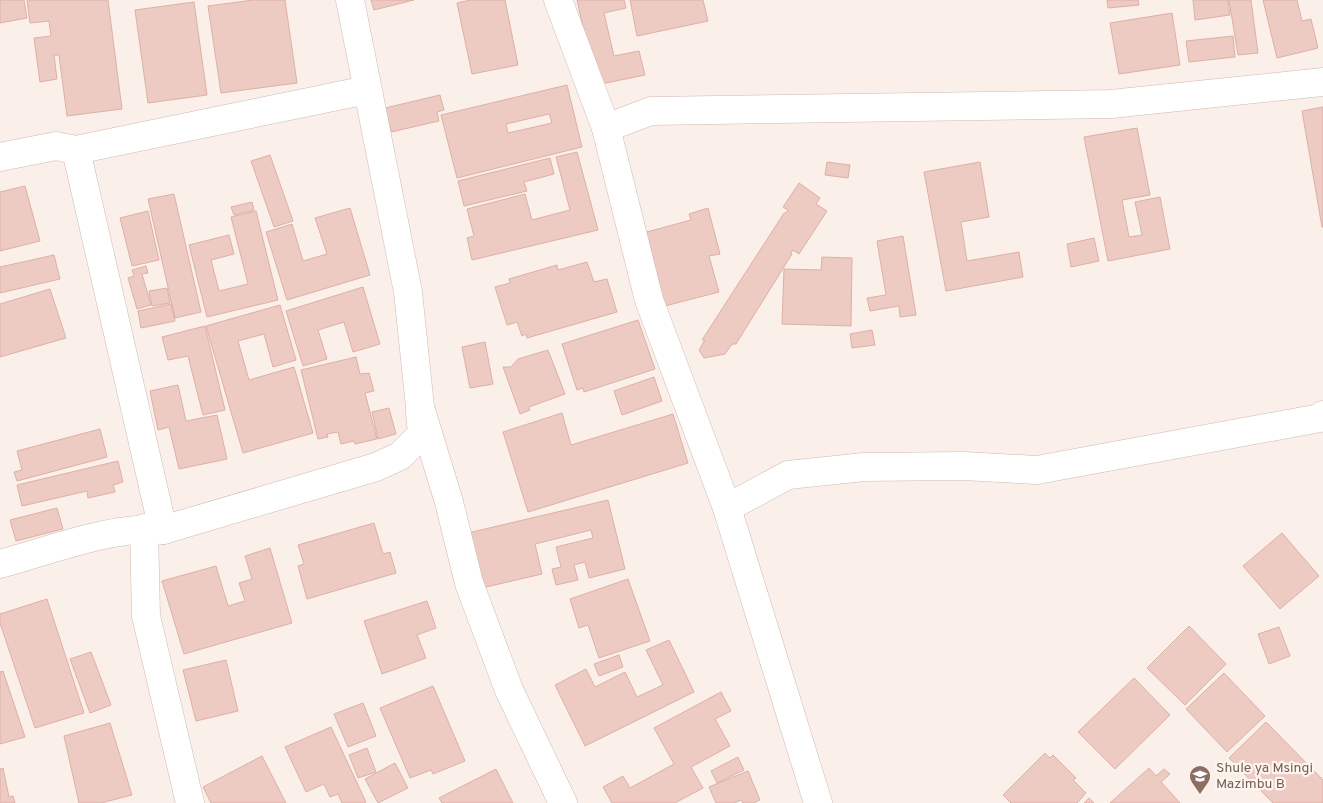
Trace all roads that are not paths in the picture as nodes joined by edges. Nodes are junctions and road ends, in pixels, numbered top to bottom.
1 (350, 0) edge
2 (558, 0) edge
3 (1323, 82) edge
4 (367, 90) junction
5 (606, 128) junction
6 (76, 150) junction
7 (0, 157) edge
8 (420, 407) junction
9 (1323, 415) edge
10 (727, 508) junction
11 (153, 529) junction
12 (0, 564) edge
13 (190, 803) edge
14 (563, 803) edge
15 (818, 803) edge

1 - 4 street
2 - 5 street
3 - 5 street
4 - 6 street
4 - 8 street
5 - 10 street
6 - 7 street
6 - 11 street
8 - 11 street
8 - 14 street
9 - 10 street
10 - 15 street
11 - 12 street
11 - 13 street

